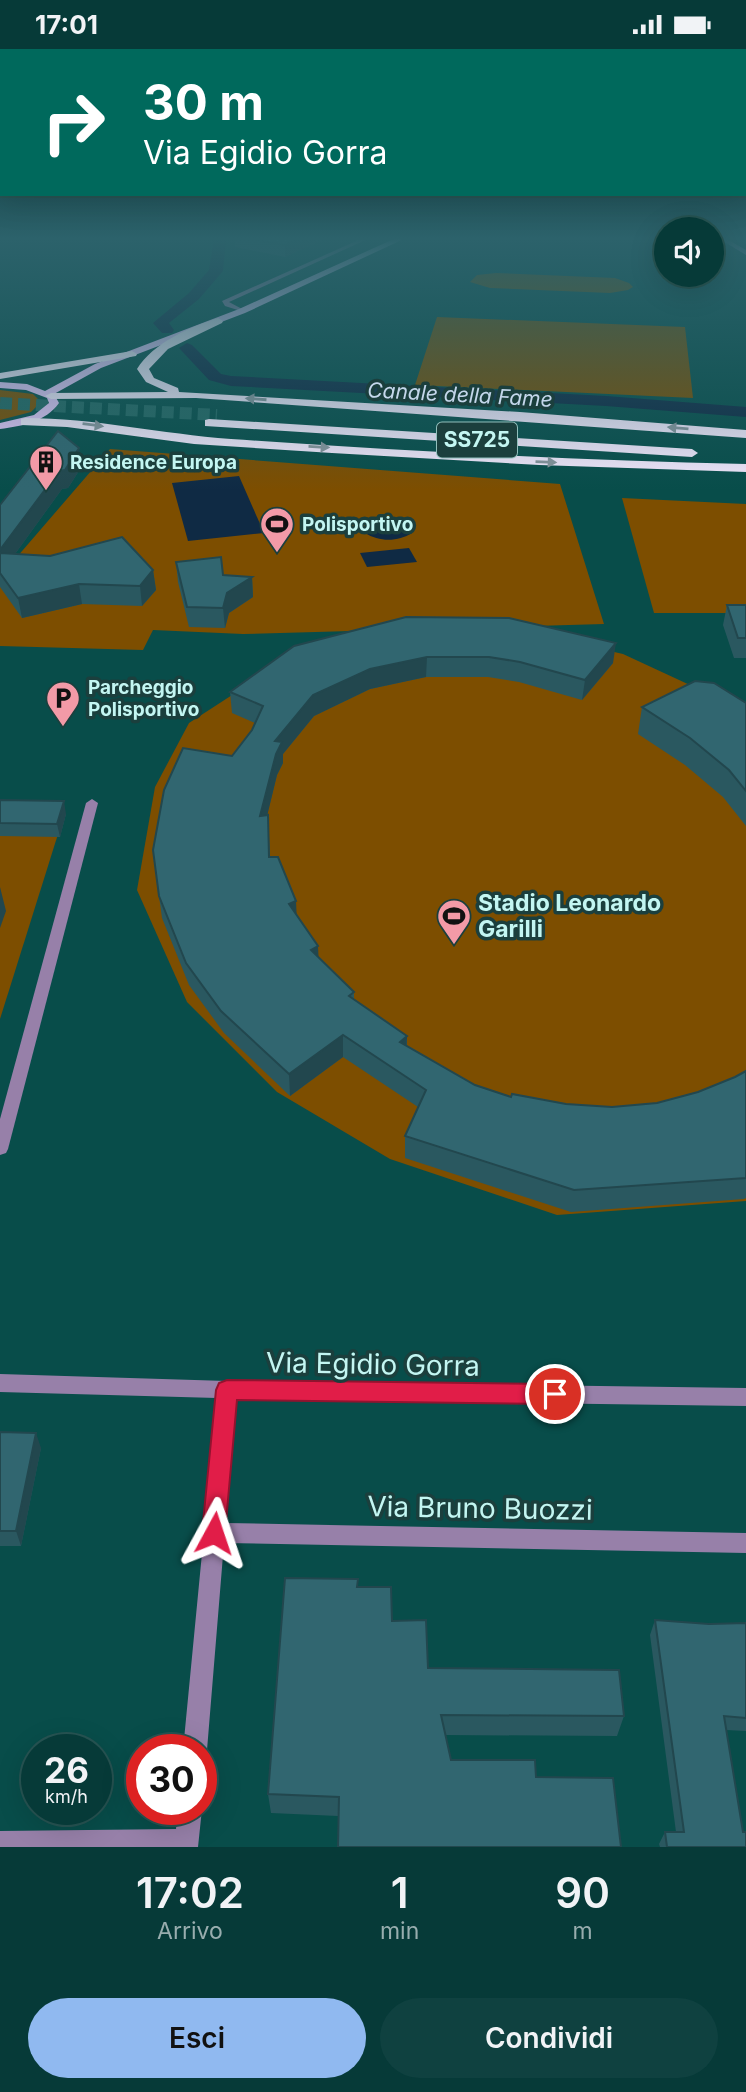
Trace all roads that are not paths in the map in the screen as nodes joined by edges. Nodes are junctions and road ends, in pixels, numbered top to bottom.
1 (216, 322) edge
2 (216, 322) edge
3 (132, 354) junction
4 (98, 366) junction
5 (0, 376) edge
6 (13, 385) junction
7 (0, 386) edge
8 (50, 395) junction
9 (196, 395) junction
10 (25, 422) junction
11 (1, 426) edge
12 (746, 434) edge
13 (746, 445) edge
14 (746, 456) edge
15 (746, 468) edge
16 (92, 803) dead end
17 (0, 1149) edge
18 (0, 1383) edge
19 (227, 1390) junction
20 (746, 1397) edge
21 (214, 1533) junction
22 (746, 1543) edge
23 (196, 1734) edge
24 (189, 1825) edge
25 (0, 1843) edge
26 (187, 1844) edge

1 - 3 main road
2 - 9 highway
3 - 4 main road
3 - 5 highway
4 - 6 main road
4 - 8 main road
6 - 7 main road
6 - 8 main road
8 - 9 highway
8 - 10 main road
12 -> 9 highway
10 - 11 main road
10 -> 15 highway
13 - 14 highway, SS725
16 - 17 street
18 - 19 street, Via Egidio Gorra
19 - 20 street, Via Egidio Gorra
19 - 21 street
21 - 22 street, Via Bruno Buozzi
21 - 23 street
24 - 26 street
25 - 26 street

